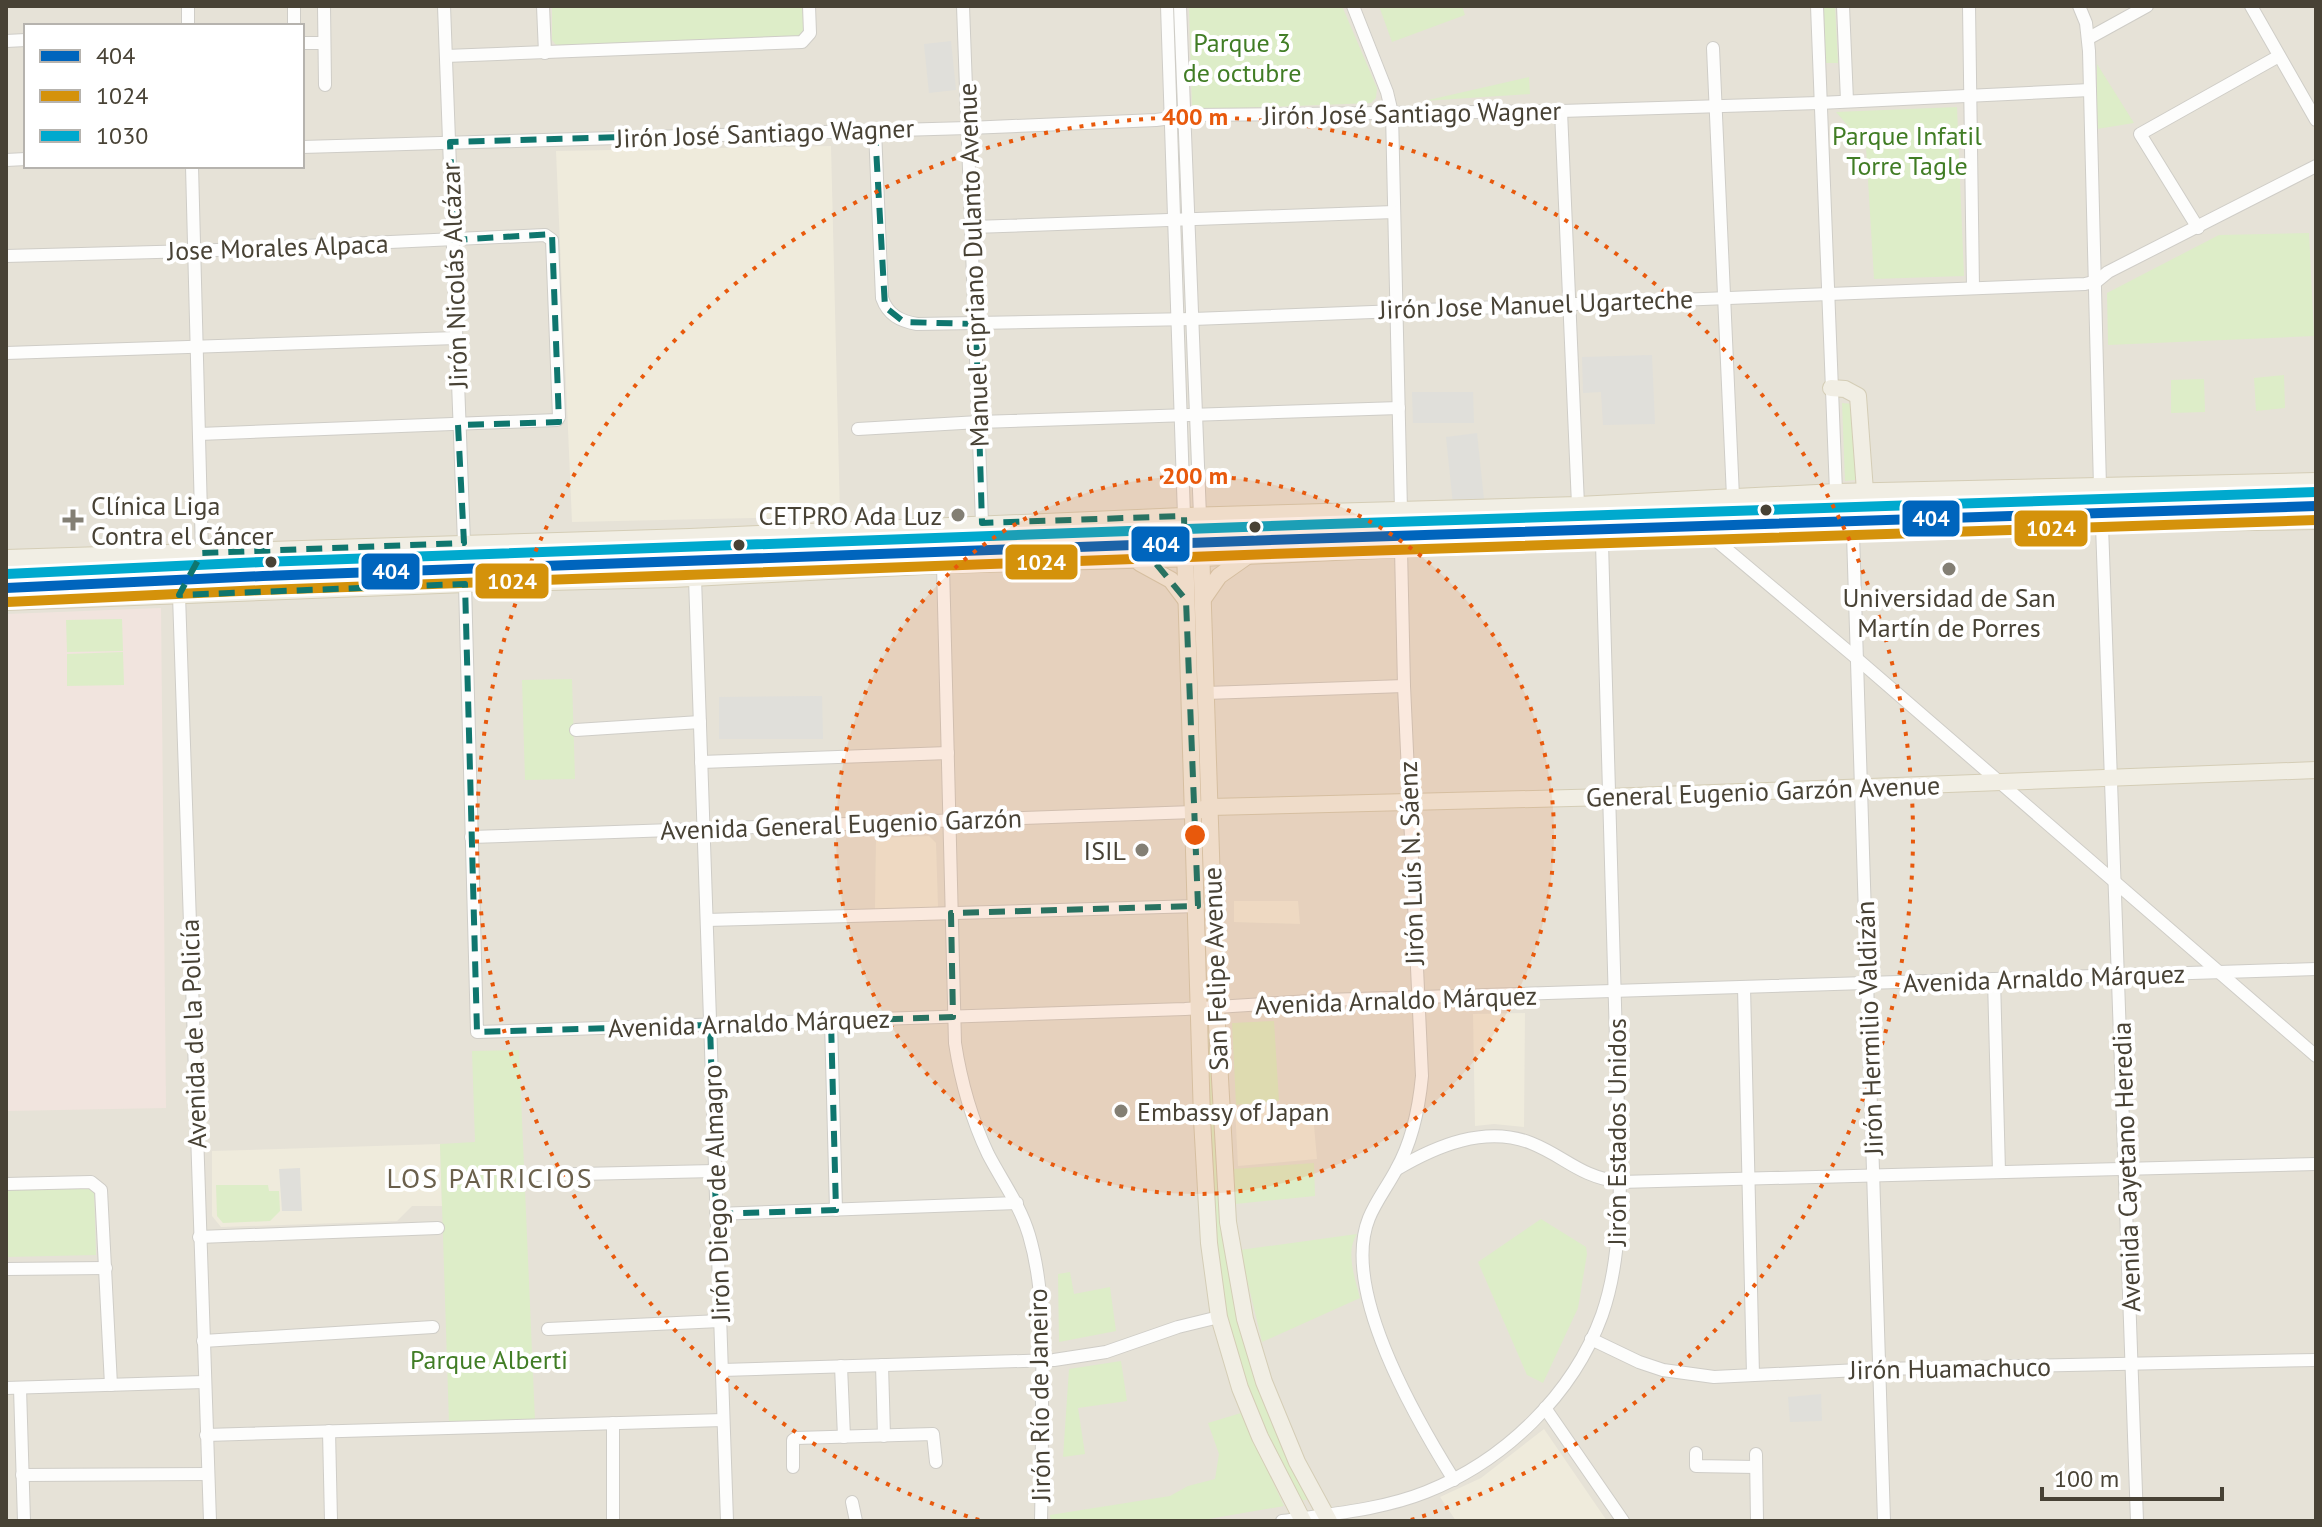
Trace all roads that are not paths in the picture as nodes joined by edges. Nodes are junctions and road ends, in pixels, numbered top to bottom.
1 (324, 6) edge
2 (444, 6) edge
3 (543, 6) edge
4 (809, 6) edge
5 (963, 6) edge
6 (1167, 6) edge
7 (1180, 6) edge
8 (1353, 6) edge
9 (1817, 6) edge
10 (1843, 6) edge
11 (1969, 6) edge
12 (2079, 6) edge
13 (2147, 6) edge
14 (2251, 6) edge
15 (2089, 38) junction
16 (304, 43) edge
17 (324, 43) junction
18 (1713, 48) dead end
19 (545, 53) junction
20 (446, 56) junction
21 (2279, 56) junction
22 (325, 85) dead end
23 (2090, 90) junction
24 (1971, 95) junction
25 (1847, 101) junction
26 (1819, 103) junction
27 (1716, 105) junction
28 (1561, 111) junction
29 (1392, 113) junction
30 (1185, 116) junction
31 (1171, 117) junction
32 (2316, 120) edge
33 (968, 128) junction
34 (875, 130) junction
35 (450, 142) junction
36 (304, 147) edge
37 (2316, 166) edge
38 (192, 168) edge
39 (1394, 212) junction
40 (1175, 220) junction
41 (1189, 220) junction
42 (973, 227) junction
43 (2198, 228) junction
44 (454, 240) junction
45 (194, 251) junction
46 (6, 256) edge
47 (2097, 281) junction
48 (1973, 288) junction
49 (1827, 293) junction
50 (1724, 297) junction
51 (1570, 303) junction
52 (1397, 309) junction
53 (1178, 318) junction
54 (1193, 319) junction
55 (976, 324) junction
56 (456, 338) junction
57 (196, 346) junction
58 (6, 353) edge
59 (1831, 388) junction
60 (1399, 408) junction
61 (1181, 415) junction
62 (1197, 415) junction
63 (979, 422) junction
64 (458, 425) junction
65 (858, 429) dead end
66 (199, 434) junction
67 (2316, 481) edge
68 (2100, 487) junction
69 (1865, 491) junction
70 (1836, 492) junction
71 (1733, 497) junction
72 (1668, 500) junction
73 (1578, 505) junction
74 (1401, 511) junction
75 (1192, 516) junction
76 (2316, 521) edge
77 (982, 523) junction
78 (2102, 525) junction
79 (1853, 534) junction
80 (1715, 539) junction
81 (464, 543) junction
82 (1602, 543) junction
83 (1401, 549) junction
84 (202, 553) junction
85 (165, 554) junction
86 (1253, 555) junction
87 (6, 558) edge
88 (1193, 558) junction
89 (1127, 560) junction
90 (943, 565) junction
91 (695, 578) junction
92 (465, 584) junction
93 (179, 595) junction
94 (1194, 600) junction
95 (6, 602) edge
96 (1855, 657) junction
97 (1404, 686) junction
98 (1206, 693) junction
99 (700, 722) junction
100 (576, 730) dead end
101 (948, 753) junction
102 (701, 762) junction
103 (2316, 770) edge
104 (2112, 778) junction
105 (1998, 782) junction
106 (1860, 787) junction
107 (1609, 797) junction
108 (1408, 804) junction
109 (1202, 809) junction
110 (950, 820) junction
111 (704, 829) junction
112 (471, 837) junction
113 (2114, 881) junction
114 (1198, 906) junction
115 (951, 913) junction
116 (707, 920) junction
117 (2316, 969) edge
118 (2219, 972) junction
119 (2119, 975) junction
120 (1994, 979) junction
121 (1869, 983) junction
122 (1744, 987) junction
123 (1617, 991) junction
124 (1417, 997) junction
125 (1207, 1008) junction
126 (953, 1017) junction
127 (831, 1021) junction
128 (710, 1025) junction
129 (2316, 1056) edge
130 (2316, 1164) edge
131 (1397, 1169) junction
132 (2125, 1169) junction
133 (715, 1171) junction
134 (1999, 1172) junction
135 (1874, 1174) junction
136 (534, 1175) dead end
137 (1748, 1177) junction
138 (1620, 1182) junction
139 (6, 1184) edge
140 (1017, 1203) junction
141 (836, 1210) junction
142 (716, 1214) junction
143 (438, 1228) dead end
144 (199, 1237) junction
145 (106, 1268) junction
146 (6, 1269) edge
147 (1219, 1317) junction
148 (720, 1321) junction
149 (433, 1327) dead end
150 (548, 1329) dead end
151 (1591, 1339) junction
152 (203, 1341) junction
153 (1043, 1360) junction
154 (2316, 1360) edge
155 (2133, 1364) junction
156 (882, 1365) junction
157 (841, 1366) junction
158 (1879, 1369) junction
159 (722, 1370) junction
160 (1753, 1375) junction
161 (204, 1382) junction
162 (111, 1385) junction
163 (6, 1388) edge
164 (20, 1388) junction
165 (1545, 1408) junction
166 (723, 1420) junction
167 (613, 1423) junction
168 (329, 1431) junction
169 (206, 1435) junction
170 (884, 1436) junction
171 (844, 1437) junction
172 (1696, 1453) dead end
173 (936, 1462) dead end
174 (793, 1467) dead end
175 (208, 1474) junction
176 (22, 1475) junction
177 (1454, 1480) junction
178 (852, 1502) dead end
179 (1327, 1518) edge
180 (1302, 1519) edge
181 (24, 1521) edge
182 (210, 1521) edge
183 (331, 1521) edge
184 (613, 1521) edge
185 (727, 1521) edge
186 (856, 1521) edge
187 (1041, 1521) edge
188 (1282, 1521) edge
189 (1623, 1521) edge
190 (1757, 1521) edge
191 (1884, 1521) edge
192 (2137, 1521) edge

1 - 17 street
2 - 20 street, Jirón Nicolás Alcázar
3 - 19 street
4 - 19 street
5 - 33 street, Manuel Cipriano Dulanto Avenue
6 - 31 street
7 - 30 street
8 - 29 street
9 - 26 street
10 - 25 street
11 - 24 street
12 - 15 street
13 - 15 street
14 - 21 street
15 - 23 street
16 - 17 street
17 - 22 street
18 - 27 street
19 - 20 street
20 - 35 street, Jirón Nicolás Alcázar
21 - 32 street
21 - 43 street
23 - 24 street, Jirón José Santiago Wagner
23 - 47 street
24 - 25 street, Jirón José Santiago Wagner
24 - 48 street
25 - 26 street, Jirón José Santiago Wagner
26 - 27 street, Jirón José Santiago Wagner
26 - 49 street
27 - 28 street, Jirón José Santiago Wagner
27 - 50 street
28 - 29 street, Jirón José Santiago Wagner
28 - 51 street
29 - 30 street, Jirón José Santiago Wagner
29 - 39 street
30 - 31 street, Jirón José Santiago Wagner
30 - 41 street
31 - 33 street, Jirón José Santiago Wagner
31 - 40 street
33 - 34 street, Jirón José Santiago Wagner
33 - 42 street, Manuel Cipriano Dulanto Avenue
34 - 35 street, Jirón José Santiago Wagner
34 - 55 street, Jirón Jose Manuel Ugarteche
35 - 36 street, Jirón José Santiago Wagner
35 - 44 street, Jirón Nicolás Alcázar
37 - 43 street
38 - 45 street
39 - 41 street
39 - 52 street
40 - 41 street
40 - 42 street
40 - 53 street
41 - 54 street
42 - 55 street, Manuel Cipriano Dulanto Avenue
43 - 47 street
44 - 45 street, Jose Morales Alpaca
44 - 56 street, Jirón Nicolás Alcázar
44 - 64 street, Jose Morales Alpaca
45 - 46 street, Jose Morales Alpaca
45 - 57 street
47 - 48 street, Jirón Jose Manuel Ugarteche
47 - 68 street
48 - 49 street, Jirón Jose Manuel Ugarteche
49 - 50 street, Jirón Jose Manuel Ugarteche
49 - 59 street
50 - 51 street, Jirón Jose Manuel Ugarteche
50 - 71 street
51 - 52 street, Jirón Jose Manuel Ugarteche
51 - 73 street
52 - 54 street, Jirón Jose Manuel Ugarteche
52 - 60 street
53 - 54 street, Jirón Jose Manuel Ugarteche
53 - 55 street, Jirón Jose Manuel Ugarteche
53 - 61 street
54 - 62 street
55 - 63 street, Manuel Cipriano Dulanto Avenue
56 - 57 street
56 - 64 street, Jirón Nicolás Alcázar
57 - 58 street
57 - 66 street
59 - 69 main road
59 - 70 street
60 - 62 street
60 - 74 street
61 - 62 street
61 - 63 street
61 - 75 street
62 - 75 street
63 - 65 street
63 - 77 street, Manuel Cipriano Dulanto Avenue
64 - 66 street
64 - 81 street, Jirón Nicolás Alcázar
66 - 84 street
67 - 68 main road
68 - 69 main road
69 - 70 main road
70 - 71 main road
71 - 72 main road
72 - 73 main road
72 - 80 street
73 - 74 main road
74 - 75 main road
75 - 77 main road
75 - 88 main road, San Felipe Avenue
76 - 78 main road
77 - 81 main road
78 - 79 main road
78 - 104 street, Avenida Cayetano Heredia
79 - 80 main road
79 - 96 street, Jirón Hermilio Valdizán
80 - 82 main road
80 - 96 street
81 - 84 main road
82 - 83 main road
82 - 107 street, Jirón Estados Unidos
83 - 86 main road
83 - 97 street, Jirón Luís N. Sáenz
84 - 85 main road
84 - 93 street
85 - 87 main road
85 - 93 street
86 - 88 main road
86 - 94 main road
88 - 89 main road
88 - 94 main road, San Felipe Avenue
89 - 90 main road
89 - 94 main road
90 - 91 main road
90 - 101 street, Jirón Río de Janeiro
91 - 92 main road
91 - 99 street, Jirón Diego de Almagro
92 - 93 main road
92 - 112 street
93 - 95 main road
93 - 144 street, Avenida de la Policía
94 - 98 main road, San Felipe Avenue
94 - 109 main road, San Felipe Avenue
96 - 105 street
96 - 106 street, Jirón Hermilio Valdizán
97 - 98 street
97 - 108 street, Jirón Luís N. Sáenz
98 - 109 main road, San Felipe Avenue
99 - 100 street
99 - 102 street, Jirón Diego de Almagro
101 - 102 street
101 - 110 street, Jirón Río de Janeiro
102 - 111 street, Jirón Diego de Almagro
103 - 104 main road, General Eugenio Garzón Avenue
104 - 105 main road, General Eugenio Garzón Avenue
104 - 113 street, Avenida Cayetano Heredia
105 - 106 main road, General Eugenio Garzón Avenue
105 - 113 street
106 - 107 main road, General Eugenio Garzón Avenue
106 - 121 street, Jirón Hermilio Valdizán
107 - 108 main road, General Eugenio Garzón Avenue
107 - 123 street, Jirón Estados Unidos
108 - 109 main road, General Eugenio Garzón Avenue
108 - 124 street, Jirón Luís N. Sáenz
109 - 110 street, Avenida General Eugenio Garzón
109 - 114 main road, San Felipe Avenue
109 - 125 main road, San Felipe Avenue
110 - 111 street, Avenida General Eugenio Garzón
110 - 115 street, Jirón Río de Janeiro
111 - 112 street, Avenida General Eugenio Garzón
111 - 116 street, Jirón Diego de Almagro
112 - 128 street, Avenida Arnaldo Márquez
113 - 118 street
113 - 119 street, Avenida Cayetano Heredia
114 - 115 street
114 - 125 main road, San Felipe Avenue
115 - 116 street
115 - 126 street, Jirón Río de Janeiro
116 - 128 street, Jirón Diego de Almagro
117 - 118 street, Avenida Arnaldo Márquez
118 - 119 street, Avenida Arnaldo Márquez
118 - 129 street
119 - 120 street, Avenida Arnaldo Márquez
119 - 132 street, Avenida Cayetano Heredia
120 - 121 street, Avenida Arnaldo Márquez
120 - 134 street
121 - 122 street, Avenida Arnaldo Márquez
121 - 135 street, Jirón Hermilio Valdizán
122 - 123 street, Avenida Arnaldo Márquez
122 - 137 street
123 - 124 street, Avenida Arnaldo Márquez
123 - 138 street, Jirón Estados Unidos
124 - 125 street, Avenida Arnaldo Márquez
124 - 131 street, Jirón Luís N. Sáenz
125 - 126 street, Avenida Arnaldo Márquez
125 - 147 main road, San Felipe Avenue
125 - 179 main road, San Felipe Avenue
126 - 127 street, Avenida Arnaldo Márquez
126 - 140 street, Jirón Río de Janeiro
127 - 128 street, Avenida Arnaldo Márquez
127 - 141 street
128 - 133 street, Jirón Diego de Almagro
130 - 132 street
131 - 138 street
131 - 177 street, Jirón Luís N. Sáenz
132 - 134 street
132 - 155 street, Avenida Cayetano Heredia
133 - 136 street
133 - 142 street, Jirón Diego de Almagro
134 - 135 street
135 - 137 street
135 - 158 street, Jirón Hermilio Valdizán
137 - 138 street
137 - 160 street
138 - 151 street, Jirón Estados Unidos
139 - 145 street
140 - 141 street
140 - 153 street, Jirón Río de Janeiro
141 - 142 street
142 - 148 street, Jirón Diego de Almagro
143 - 144 street
144 - 152 street, Avenida de la Policía
145 - 146 street
145 - 162 street
147 - 153 street
147 - 180 main road, San Felipe Avenue
148 - 150 street
148 - 159 street, Jirón Diego de Almagro
149 - 152 street
151 - 160 street, Jirón Huamachuco
151 - 165 street, Jirón Estados Unidos
152 - 161 street, Avenida de la Policía
153 - 156 street
153 - 187 street, Jirón Río de Janeiro
154 - 155 street, Jirón Huamachuco
155 - 158 street, Jirón Huamachuco
155 - 192 street, Avenida Cayetano Heredia
156 - 157 street
156 - 170 street
157 - 159 street
157 - 171 street
158 - 160 street, Jirón Huamachuco
158 - 191 street, Jirón Hermilio Valdizán
159 - 166 street, Jirón Diego de Almagro
161 - 162 street
161 - 169 street, Avenida de la Policía
162 - 164 street
163 - 164 street
164 - 176 street
165 - 177 street, Jirón Estados Unidos
165 - 189 street
166 - 167 street
166 - 185 street, Jirón Diego de Almagro
167 - 168 street
167 - 184 street
168 - 169 street
168 - 183 street
169 - 175 street, Avenida de la Policía
170 - 171 street
170 - 173 street
171 - 174 street
172 - 190 street
175 - 176 street
175 - 182 street, Avenida de la Policía
176 - 181 street
177 - 179 street, Jirón Estados Unidos
178 - 186 street
179 - 180 street, Jirón Estados Unidos
180 - 188 street, Jirón Estados Unidos

